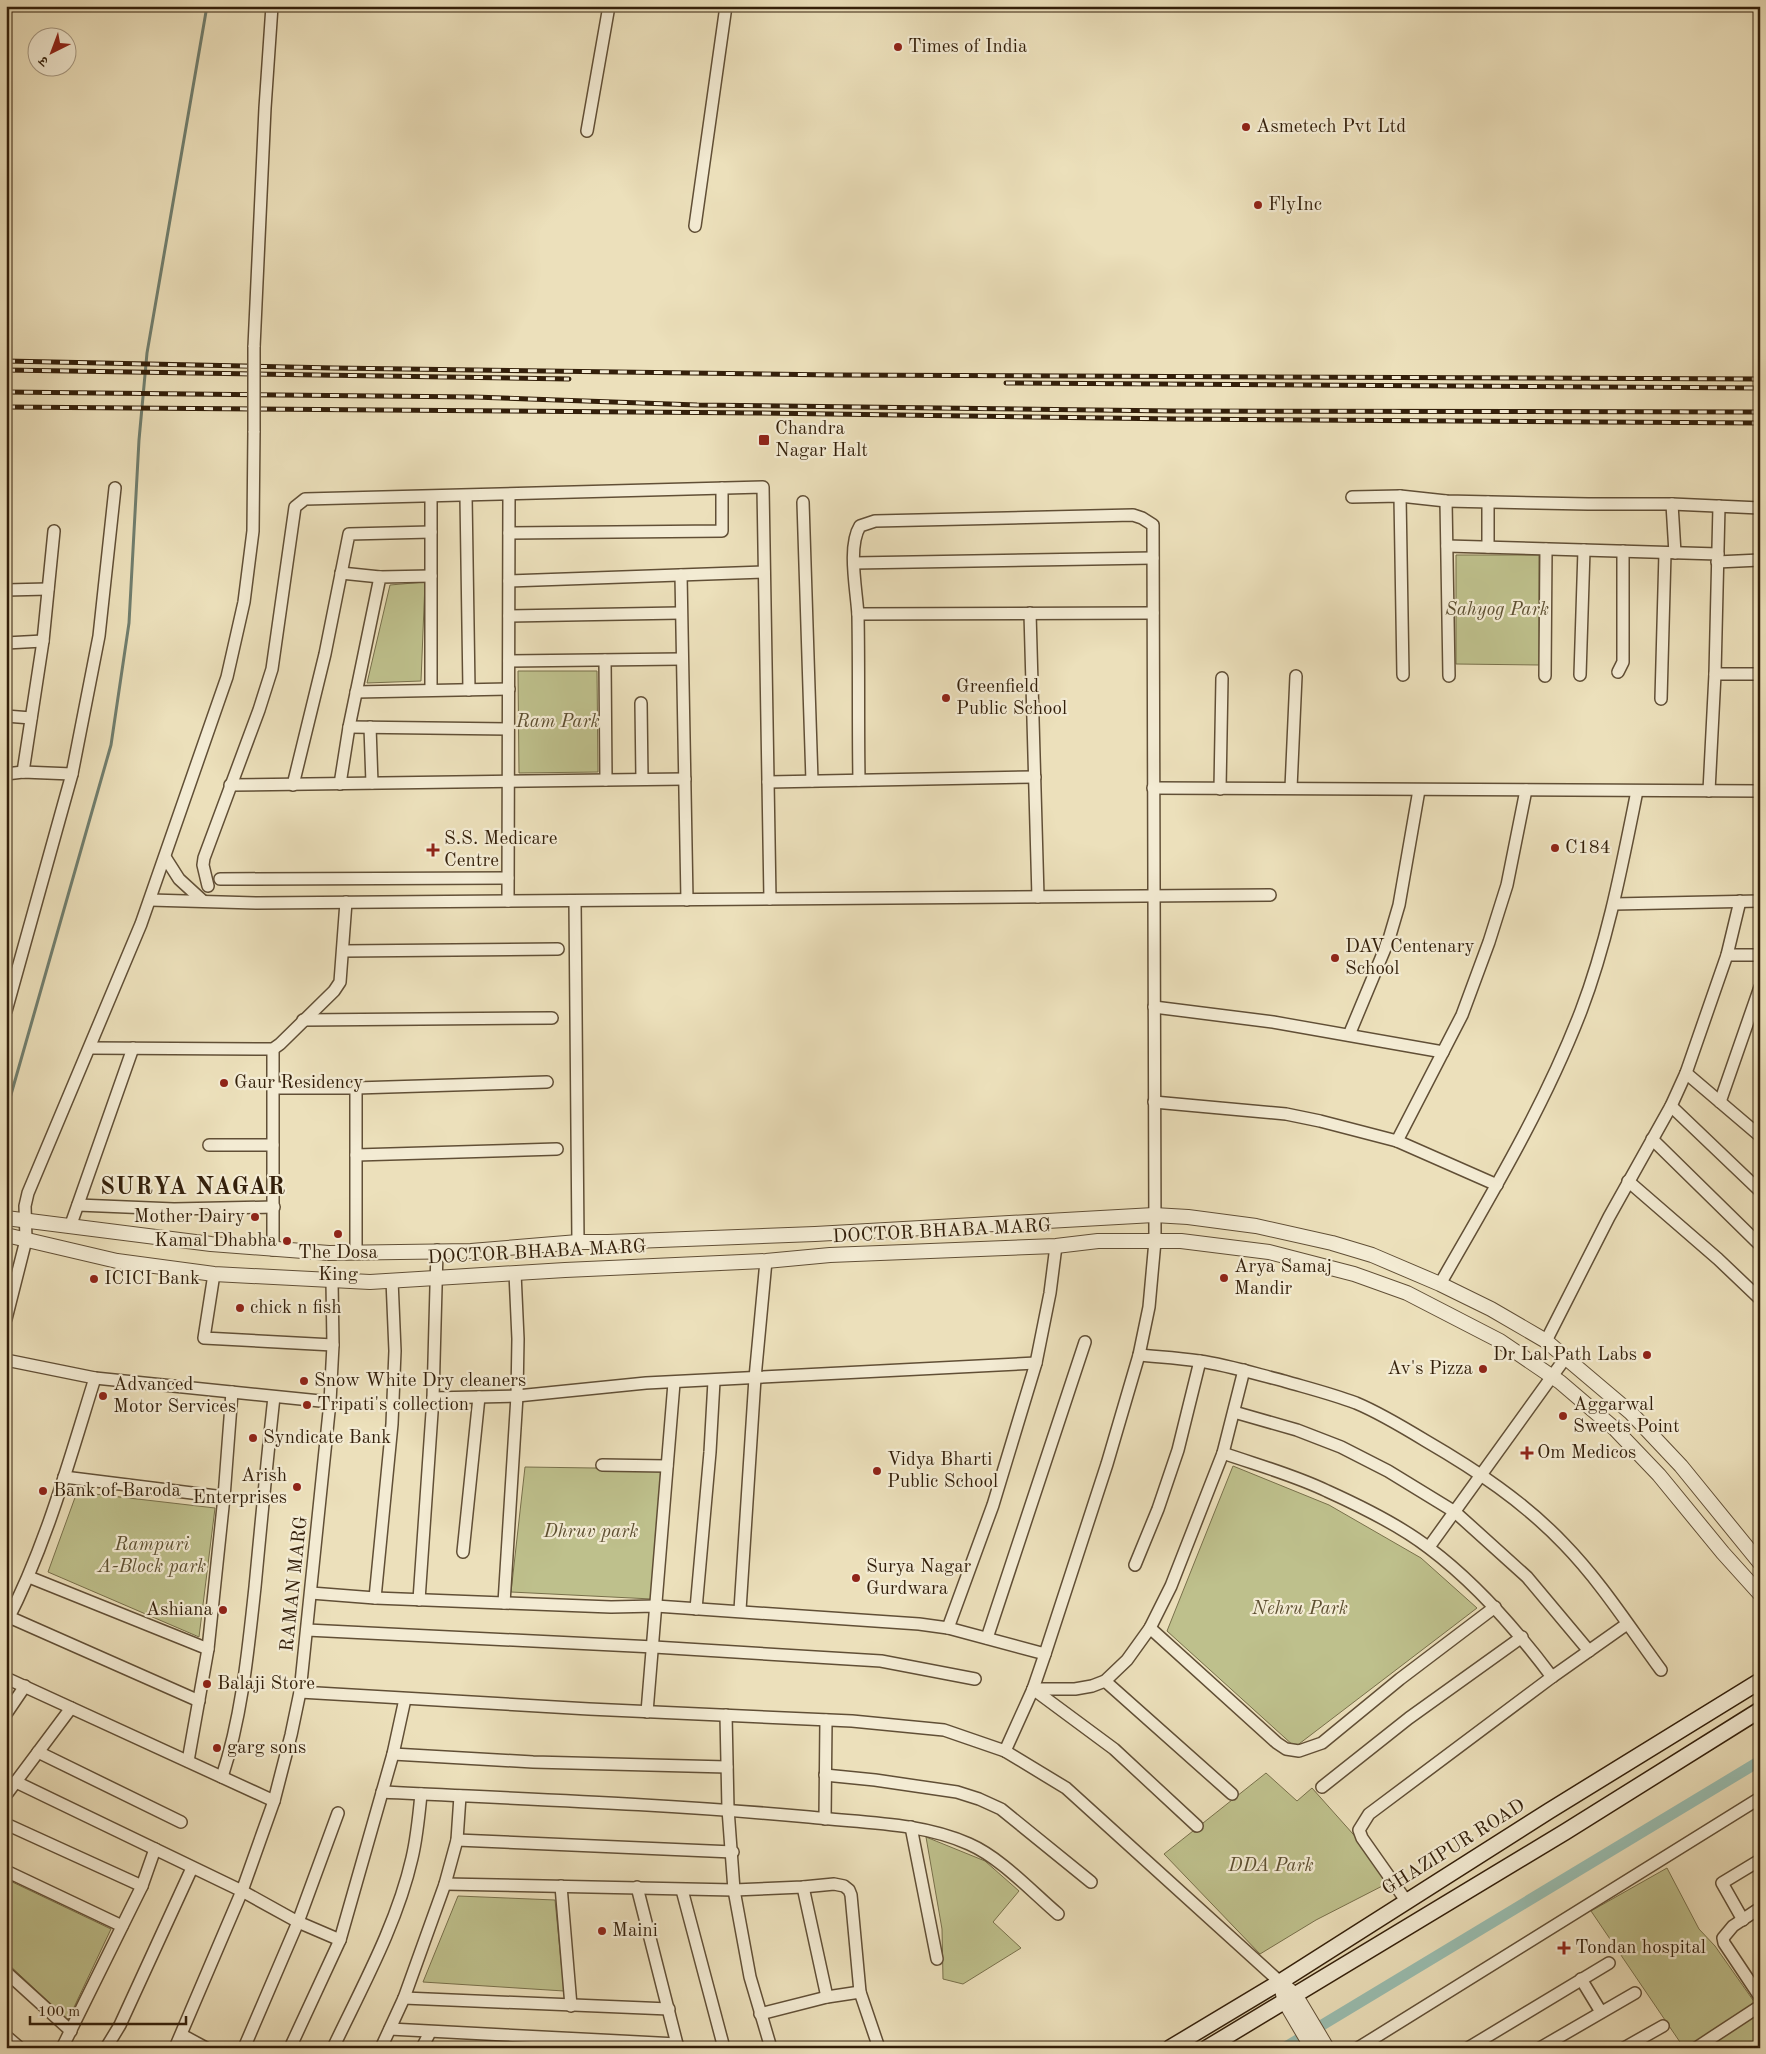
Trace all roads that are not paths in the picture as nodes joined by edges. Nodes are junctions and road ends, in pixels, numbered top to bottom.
1 (272, 6) edge
2 (609, 6) edge
3 (726, 6) edge
4 (587, 131) dead end
5 (695, 226) dead end
6 (115, 488) dead end
7 (722, 488) junction
8 (509, 495) junction
9 (466, 496) junction
10 (1400, 496) junction
11 (430, 497) junction
12 (1352, 498) dead end
13 (1446, 501) junction
14 (803, 502) dead end
15 (1488, 502) junction
16 (1672, 504) junction
17 (1719, 506) junction
18 (1760, 508) edge
19 (54, 531) dead end
20 (431, 532) junction
21 (509, 533) junction
22 (1447, 546) junction
23 (1488, 548) junction
24 (1546, 549) junction
25 (1584, 550) junction
26 (1624, 551) junction
27 (1670, 553) junction
28 (1153, 558) junction
29 (1718, 558) junction
30 (1760, 560) edge
31 (854, 563) junction
32 (341, 572) junction
33 (764, 572) junction
34 (681, 575) junction
35 (431, 576) junction
36 (380, 577) junction
37 (509, 581) junction
38 (48, 588) junction
39 (6, 590) edge
40 (680, 613) junction
41 (1030, 613) junction
42 (1153, 613) junction
43 (858, 614) junction
44 (509, 616) junction
45 (43, 641) junction
46 (6, 643) edge
47 (682, 659) junction
48 (605, 660) junction
49 (509, 662) junction
50 (1618, 672) dead end
51 (1715, 674) junction
52 (1760, 674) edge
53 (1404, 675) dead end
54 (1580, 675) dead end
55 (1296, 676) dead end
56 (1449, 676) dead end
57 (1545, 676) dead end
58 (1222, 678) dead end
59 (509, 689) junction
60 (431, 690) junction
61 (469, 690) junction
62 (356, 692) junction
63 (1661, 700) dead end
64 (641, 703) dead end
65 (6, 716) edge
66 (31, 718) junction
67 (370, 726) junction
68 (349, 727) junction
69 (508, 729) junction
70 (23, 772) junction
71 (6, 774) edge
72 (72, 774) junction
73 (1035, 776) junction
74 (685, 779) junction
75 (606, 780) junction
76 (642, 780) junction
77 (859, 780) junction
78 (812, 781) junction
79 (508, 782) junction
80 (768, 782) junction
81 (293, 784) junction
82 (340, 784) junction
83 (372, 784) junction
84 (230, 786) junction
85 (1153, 788) junction
86 (1291, 788) junction
87 (1220, 789) junction
88 (1419, 790) junction
89 (1526, 790) junction
90 (1637, 791) junction
91 (1709, 791) junction
92 (1760, 792) edge
93 (165, 857) junction
94 (508, 878) junction
95 (220, 879) dead end
96 (208, 886) dead end
97 (1270, 895) dead end
98 (1154, 896) junction
99 (1038, 897) junction
100 (770, 899) junction
101 (150, 900) junction
102 (687, 900) junction
103 (575, 901) junction
104 (1740, 901) junction
105 (1760, 901) edge
106 (203, 902) junction
107 (346, 902) junction
108 (508, 902) junction
109 (1614, 904) junction
110 (558, 949) dead end
111 (342, 951) junction
112 (1727, 955) junction
113 (1760, 955) edge
114 (1760, 987) edge
115 (1154, 1007) junction
116 (6, 1011) edge
117 (552, 1018) dead end
118 (303, 1020) junction
119 (1349, 1035) junction
120 (90, 1048) junction
121 (133, 1048) junction
122 (273, 1049) junction
123 (1442, 1052) junction
124 (1686, 1073) junction
125 (547, 1082) dead end
126 (273, 1088) junction
127 (356, 1088) junction
128 (1154, 1102) junction
129 (1720, 1102) junction
130 (1670, 1106) junction
131 (1760, 1135) edge
132 (1652, 1139) junction
133 (1397, 1141) junction
134 (209, 1145) dead end
135 (273, 1145) junction
136 (557, 1149) dead end
137 (356, 1155) junction
138 (1628, 1181) junction
139 (1497, 1185) junction
140 (1760, 1191) edge
141 (78, 1206) junction
142 (274, 1207) junction
143 (1154, 1215) junction
144 (6, 1218) edge
145 (26, 1220) junction
146 (70, 1227) junction
147 (6, 1235) edge
148 (26, 1240) junction
149 (1155, 1241) junction
150 (578, 1242) junction
151 (1760, 1245) edge
152 (1056, 1246) junction
153 (273, 1250) junction
154 (437, 1250) junction
155 (356, 1252) junction
156 (766, 1261) junction
157 (515, 1273) junction
158 (214, 1274) junction
159 (436, 1277) junction
160 (392, 1280) junction
161 (332, 1281) junction
162 (1440, 1284) junction
163 (1760, 1300) edge
164 (6, 1319) edge
165 (1546, 1341) junction
166 (1085, 1342) dead end
167 (333, 1345) junction
168 (1139, 1355) junction
169 (1566, 1357) junction
170 (6, 1360) edge
171 (1200, 1361) junction
172 (1036, 1363) junction
173 (1244, 1370) junction
174 (1552, 1376) junction
175 (95, 1378) junction
176 (755, 1378) junction
177 (714, 1381) junction
178 (674, 1383) junction
179 (232, 1392) junction
180 (517, 1396) junction
181 (274, 1397) junction
182 (479, 1397) junction
183 (433, 1398) junction
184 (330, 1402) junction
185 (1234, 1412) junction
186 (1223, 1453) junction
187 (602, 1465) dead end
188 (667, 1466) junction
189 (1481, 1474) junction
190 (64, 1477) junction
191 (224, 1498) junction
192 (1456, 1512) junction
193 (1428, 1547) junction
194 (463, 1552) dead end
195 (1760, 1562) edge
196 (1136, 1565) dead end
197 (29, 1577) junction
198 (310, 1593) junction
199 (1760, 1594) edge
200 (376, 1598) junction
201 (419, 1600) junction
202 (504, 1603) junction
203 (656, 1606) junction
204 (1495, 1607) junction
205 (696, 1609) junction
206 (740, 1610) junction
207 (8, 1620) edge
208 (1627, 1624) junction
209 (948, 1628) junction
210 (1150, 1628) junction
211 (307, 1630) junction
212 (1522, 1637) junction
213 (987, 1638) junction
214 (654, 1647) junction
215 (208, 1649) junction
216 (1589, 1651) junction
217 (1045, 1654) junction
218 (1661, 1670) dead end
219 (1552, 1677) junction
220 (6, 1678) edge
221 (975, 1680) dead end
222 (1105, 1680) junction
223 (1759, 1680) edge
224 (25, 1686) junction
225 (1032, 1689) junction
226 (300, 1692) junction
227 (405, 1699) junction
228 (199, 1701) junction
229 (71, 1708) junction
230 (1760, 1710) edge
231 (647, 1712) junction
232 (6, 1714) edge
233 (726, 1715) junction
234 (826, 1720) junction
235 (1006, 1751) junction
236 (38, 1752) junction
237 (393, 1754) junction
238 (188, 1761) junction
239 (727, 1767) junction
240 (824, 1775) junction
241 (222, 1777) junction
242 (16, 1782) junction
243 (1322, 1787) dead end
244 (382, 1792) junction
245 (422, 1794) junction
246 (1232, 1794) dead end
247 (6, 1795) edge
248 (460, 1796) junction
249 (1760, 1798) edge
250 (274, 1801) junction
251 (728, 1810) junction
252 (338, 1813) dead end
253 (824, 1819) junction
254 (181, 1822) dead end
255 (6, 1824) edge
256 (1197, 1826) dead end
257 (911, 1827) junction
258 (457, 1840) junction
259 (155, 1849) junction
260 (733, 1852) junction
261 (1760, 1860) edge
262 (192, 1868) junction
263 (6, 1871) edge
264 (1091, 1882) dead end
265 (444, 1884) junction
266 (142, 1886) junction
267 (561, 1886) junction
268 (637, 1887) junction
269 (803, 1887) junction
270 (682, 1890) junction
271 (734, 1890) junction
272 (242, 1891) junction
273 (1407, 1902) junction
274 (1760, 1908) edge
275 (1058, 1914) dead end
276 (1743, 1920) junction
277 (298, 1922) junction
278 (122, 1926) junction
279 (340, 1940) junction
280 (937, 1959) dead end
281 (1609, 1963) dead end
282 (6, 1972) edge
283 (1581, 1980) junction
284 (1280, 1982) junction
285 (860, 1992) junction
286 (1635, 1993) dead end
287 (827, 1997) junction
288 (1760, 1997) edge
289 (404, 1998) junction
290 (1290, 1999) junction
291 (571, 2006) junction
292 (1760, 2006) edge
293 (669, 2009) junction
294 (1601, 2012) junction
295 (760, 2014) junction
296 (1663, 2026) dead end
297 (390, 2029) junction
298 (70, 2030) junction
299 (430, 2032) junction
300 (182, 2035) junction
301 (6, 2036) edge
302 (678, 2046) edge
303 (1321, 2046) edge
304 (1628, 2047) edge
305 (20, 2048) edge
306 (62, 2048) edge
307 (106, 2048) edge
308 (175, 2048) edge
309 (206, 2048) edge
310 (244, 2048) edge
311 (290, 2048) edge
312 (333, 2048) edge
313 (381, 2048) edge
314 (422, 2048) edge
315 (724, 2048) edge
316 (771, 2048) edge
317 (879, 2048) edge
318 (1170, 2048) edge
319 (1208, 2048) edge
320 (1358, 2048) edge
321 (1468, 2048) edge
322 (1540, 2048) edge
323 (1696, 2048) edge

1 - 93 street, bridge
2 - 4 street
3 - 5 street
6 - 72 street
7 - 8 street
7 - 21 street
7 - 33 street
8 - 9 street
8 - 21 street
9 - 11 street
9 - 61 street
10 - 12 street
10 - 13 street
10 - 53 street
11 - 20 street
11 - 84 street
13 - 15 street
13 - 22 street
14 - 78 street
15 - 16 street
15 - 23 street
16 - 17 street
16 - 27 street
17 - 18 street
17 - 29 street
19 - 38 street
20 - 32 street
20 - 35 street
21 - 37 street
22 - 23 street
22 - 56 street
23 - 24 street
24 - 25 street
24 - 57 street
25 - 26 street
25 - 54 street
26 - 27 street
26 - 50 street
27 - 29 street
27 - 63 street
28 - 31 street
28 - 31 street
28 - 42 street
29 - 30 street
29 - 51 street
31 - 43 street
32 - 36 street
32 - 81 street
33 - 34 street
33 - 80 street
34 - 37 street
34 - 40 street
35 - 36 street
35 - 60 street
36 - 62 street
37 - 44 street
38 - 39 street
38 - 45 street
40 - 44 street
40 - 47 street
41 - 42 street
41 - 43 street
41 - 73 street
42 - 85 street
43 - 77 street
44 - 49 street
45 - 46 street
45 - 66 street
47 - 48 street
47 - 74 street
48 - 49 street
48 - 75 street
49 - 59 street
51 - 52 street
51 - 91 street
55 - 86 street
58 - 87 street
59 - 61 street
59 - 69 street
60 - 61 street
60 - 62 street
62 - 68 street
64 - 76 street
65 - 66 street
66 - 70 street
67 - 68 street
67 - 69 street
67 - 83 street
68 - 82 street
69 - 79 street
70 - 71 street
70 - 72 street
72 - 116 street
73 - 77 street
73 - 99 street
74 - 76 street
74 - 102 street
75 - 76 street
75 - 79 street
77 - 78 street
78 - 80 street
79 - 83 street
79 - 94 street
80 - 100 street
81 - 82 street
81 - 84 street
82 - 83 street
84 - 96 street
85 - 87 street
85 - 98 street
86 - 87 street
86 - 88 street
88 - 89 street
88 - 119 street
89 - 90 street
89 - 123 street
90 - 91 street
90 - 109 street
91 - 92 street
93 - 101 street
93 - 106 street
94 - 95 street
94 - 108 street
97 - 98 street
98 - 99 street
98 - 115 street
99 - 100 street
100 - 102 street
101 - 106 street
101 - 120 street
102 - 103 street
103 - 108 street
103 - 150 street
104 - 105 street
104 - 109 street
104 - 112 street
106 - 107 street
107 - 108 street
107 - 111 street
109 - 139 street
110 - 111 street
111 - 118 street
112 - 113 street
112 - 124 street
114 - 129 street
115 - 119 street
115 - 128 street
117 - 118 street
118 - 122 street
119 - 123 street
120 - 121 street
120 - 145 street
121 - 122 street
121 - 141 street
122 - 126 street
123 - 133 street
124 - 129 street
124 - 130 street
125 - 127 street
126 - 127 street
126 - 135 street
127 - 137 street
128 - 133 street
128 - 143 street
129 - 131 street
130 - 132 street
130 - 140 street
132 - 138 street
132 - 151 street
133 - 139 street
134 - 135 street
135 - 142 street
136 - 137 street
137 - 155 street
138 - 163 street
138 - 165 street
139 - 162 street
141 - 142 street
141 - 146 street
142 - 153 street
143 - 149 street
143 - 150 street, DOCTOR BHABA MARG
143 - 162 street, DOCTOR BHABA MARG
144 - 145 street, DOCTOR BHABA MARG
145 - 146 street, DOCTOR BHABA MARG
145 - 148 street
146 - 153 street, DOCTOR BHABA MARG
147 - 148 street, DOCTOR BHABA MARG
148 - 158 street, DOCTOR BHABA MARG
148 - 164 street
149 - 152 street, DOCTOR BHABA MARG
149 - 168 street
149 - 174 street, DOCTOR BHABA MARG
150 - 154 street, DOCTOR BHABA MARG
152 - 156 street, DOCTOR BHABA MARG
152 - 172 street
153 - 155 street, DOCTOR BHABA MARG
154 - 155 street, DOCTOR BHABA MARG
154 - 159 street
156 - 157 street, DOCTOR BHABA MARG
156 - 176 street
157 - 159 street, DOCTOR BHABA MARG
157 - 180 street
158 - 161 street, DOCTOR BHABA MARG
158 - 167 street
159 - 160 street, DOCTOR BHABA MARG
159 - 183 street
160 - 161 street, DOCTOR BHABA MARG
160 - 200 street
161 - 167 street, RAMAN MARG
162 - 165 street, DOCTOR BHABA MARG
165 - 169 street, DOCTOR BHABA MARG
166 - 213 street
167 - 184 street, RAMAN MARG
168 - 171 street
168 - 217 street
169 - 174 street
169 - 195 street, DOCTOR BHABA MARG
170 - 175 street
171 - 173 street
171 - 196 street
172 - 176 street
172 - 209 street
173 - 185 street
173 - 189 street
174 - 189 street
174 - 199 street, DOCTOR BHABA MARG
175 - 179 street
175 - 190 street
176 - 177 street
176 - 206 street
177 - 178 street
177 - 205 street
178 - 180 street
178 - 188 street
179 - 181 street
179 - 191 street
180 - 182 street
180 - 202 street
181 - 184 street
181 - 241 street
182 - 183 street
182 - 194 street
183 - 201 street
184 - 198 street, RAMAN MARG
185 - 186 street
185 - 192 street
186 - 193 street
186 - 210 street
187 - 188 street
188 - 203 street
189 - 192 street
189 - 208 street
190 - 191 street
190 - 197 street
191 - 215 street
192 - 193 street
192 - 216 street
193 - 204 street
197 - 207 street
197 - 215 street
198 - 200 street
198 - 211 street, RAMAN MARG
200 - 201 street
201 - 202 street
202 - 203 street
203 - 205 street
203 - 214 street
204 - 210 street
204 - 212 street
205 - 206 street
206 - 209 street
207 - 228 street
208 - 216 street
208 - 218 street
209 - 213 street
210 - 222 street
211 - 214 street
211 - 226 street, RAMAN MARG
212 - 219 street
212 - 243 street
213 - 217 street
214 - 221 street
214 - 231 street
215 - 228 street
216 - 219 street
217 - 225 street
219 - 273 street
220 - 224 street
222 - 225 street
222 - 246 street
223 - 273 main road, GHAZIPUR ROAD
224 - 229 street
224 - 232 street
225 - 235 street
225 - 256 street
226 - 227 street
226 - 250 street, RAMAN MARG
227 - 231 street
227 - 237 street
228 - 238 street
229 - 236 street
229 - 238 street
230 - 290 main road
231 - 233 street
233 - 234 street
233 - 239 street
234 - 235 street
234 - 240 street
235 - 284 street
236 - 242 street
236 - 254 street
237 - 239 street
237 - 244 street
238 - 241 street
239 - 251 street
240 - 253 street
240 - 264 street
241 - 250 street
242 - 247 street
242 - 259 street
244 - 245 street
244 - 279 street
245 - 248 street
245 - 312 street
248 - 251 street
248 - 258 street
249 - 320 street
250 - 272 street, RAMAN MARG
251 - 253 street
251 - 260 street
252 - 277 street
253 - 257 street
255 - 266 street
257 - 275 street
257 - 280 street
258 - 260 street
258 - 265 street
259 - 262 street
259 - 266 street
260 - 271 street
261 - 276 street
262 - 272 street
262 - 307 street
263 - 278 street
265 - 267 street
265 - 289 street
266 - 278 street
267 - 268 street
267 - 291 street
268 - 270 street
268 - 293 street
269 - 271 street
269 - 285 street
269 - 287 street
270 - 271 street
270 - 315 street
271 - 295 street
272 - 277 street
272 - 300 street, RAMAN MARG
273 - 284 main road, GHAZIPUR ROAD
274 - 276 street
276 - 288 street
277 - 279 street
277 - 310 street
278 - 298 street
279 - 311 street
281 - 283 street
282 - 298 street
283 - 294 street
283 - 321 street
284 - 290 street
284 - 318 main road, GHAZIPUR ROAD
285 - 287 street
285 - 317 street
286 - 294 street
287 - 295 street
289 - 291 street
289 - 297 street
290 - 303 street
290 - 303 street
290 - 319 main road
291 - 293 street
292 - 323 street
293 - 302 street
294 - 322 street
295 - 316 street
296 - 304 street
297 - 299 street
297 - 313 street
298 - 306 street
299 - 302 street
299 - 314 street
300 - 308 street, RAMAN MARG
300 - 309 street
301 - 305 street

